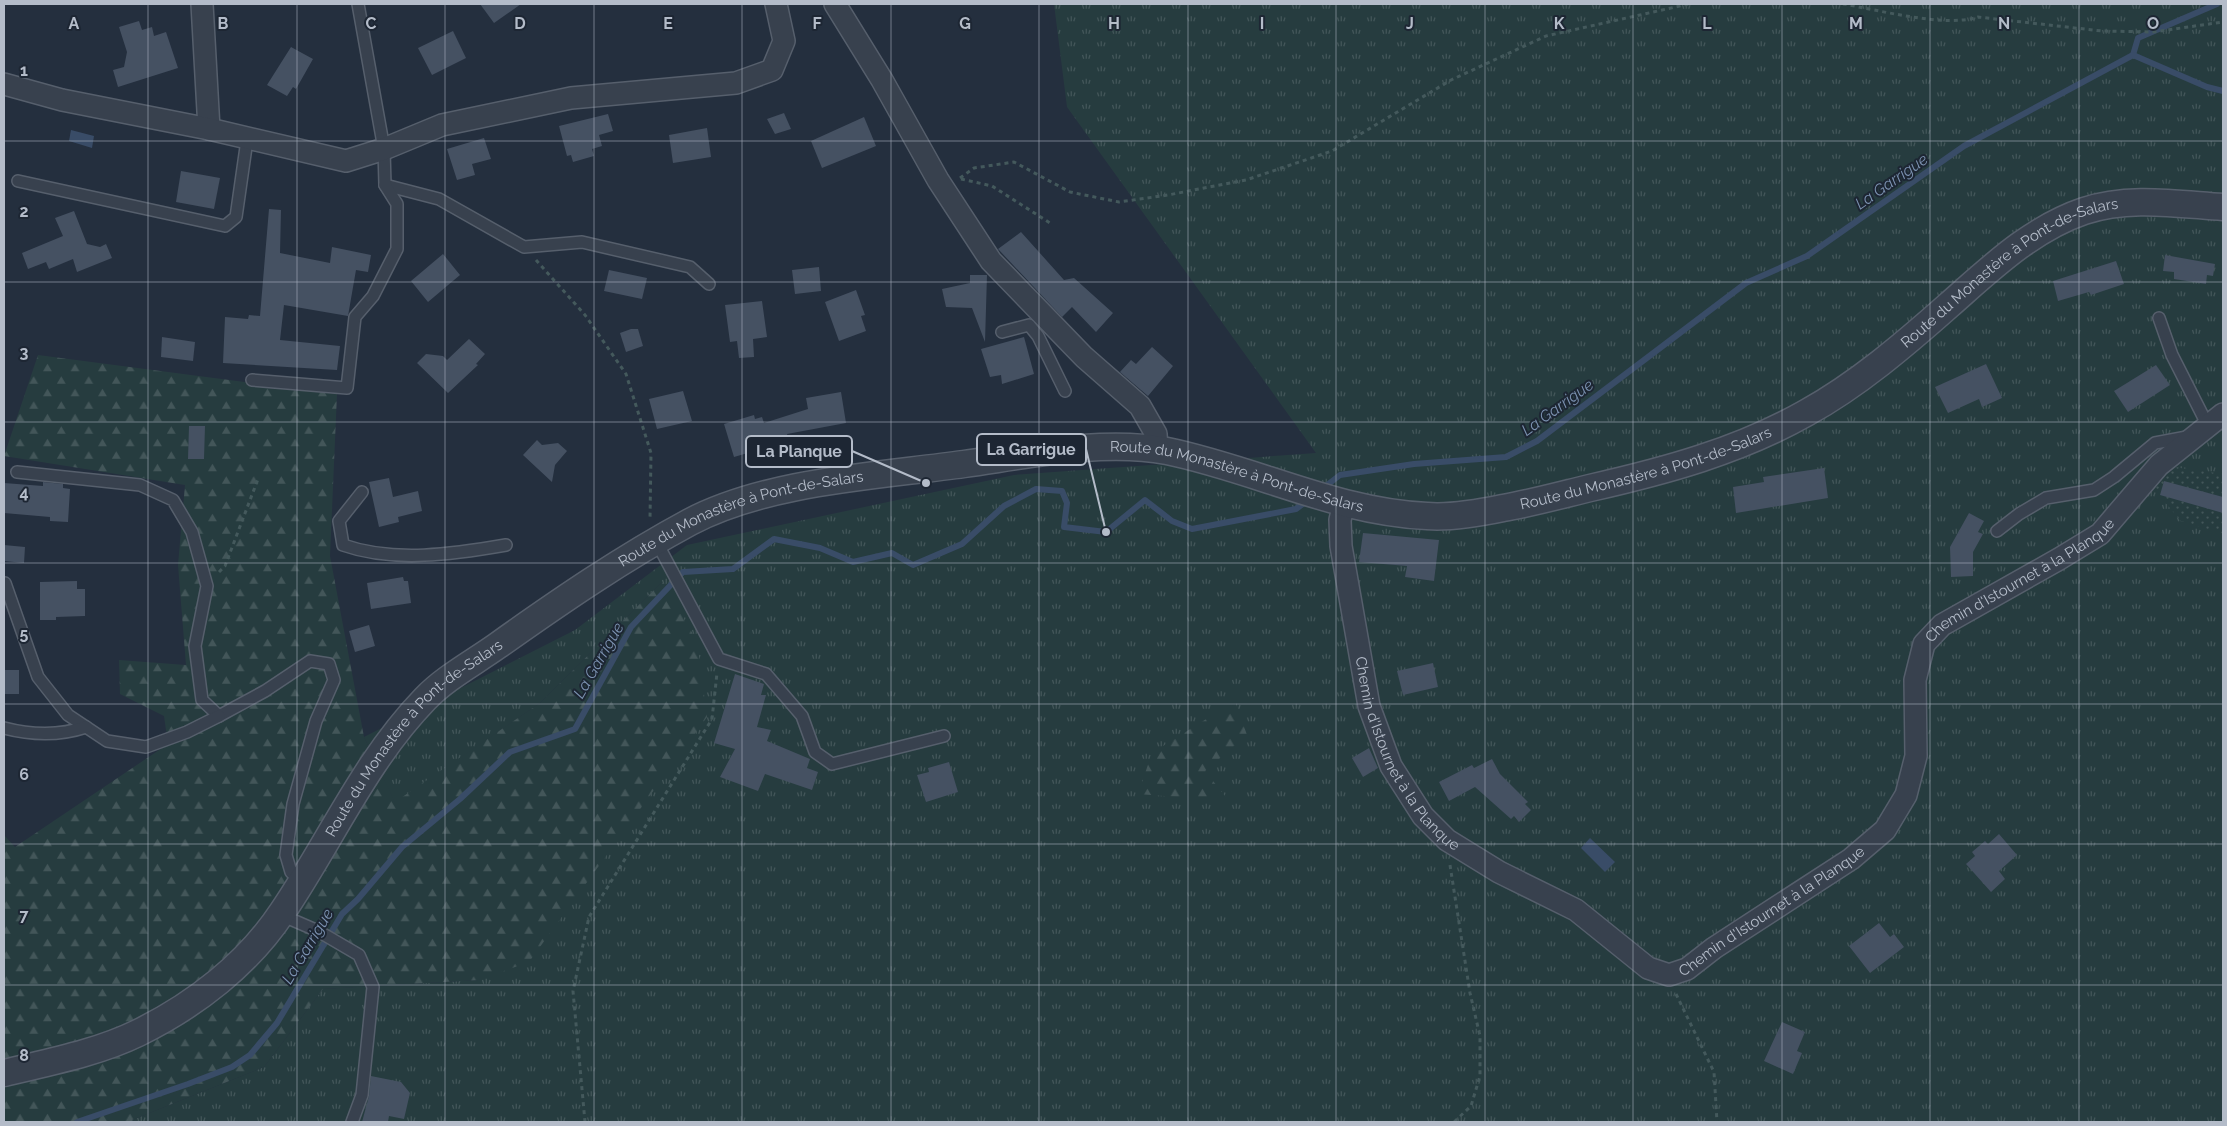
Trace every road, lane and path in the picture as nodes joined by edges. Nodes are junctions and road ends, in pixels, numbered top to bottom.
1 (202, 4) edge
2 (358, 4) edge
3 (776, 4) edge
4 (834, 4) edge
5 (1689, 4) edge
6 (1844, 4) edge
7 (2223, 22) edge
8 (4, 84) edge
9 (209, 130) junction
10 (247, 140) junction
11 (384, 149) junction
12 (959, 178) junction
13 (938, 180) junction
14 (18, 181) dead end
15 (385, 185) junction
16 (2223, 207) edge
17 (1050, 223) dead end
18 (524, 247) junction
19 (709, 284) dead end
20 (2159, 318) dead end
21 (1002, 332) dead end
22 (252, 380) dead end
23 (1065, 391) dead end
24 (2209, 425) edge
25 (1157, 449) junction
26 (17, 472) dead end
27 (258, 478) dead end
28 (362, 492) dead end
29 (1337, 502) junction
30 (1997, 531) dead end
31 (506, 545) dead end
32 (662, 552) junction
33 (5, 582) dead end
34 (207, 586) junction
35 (719, 660) junction
36 (219, 716) junction
37 (86, 727) junction
38 (4, 728) edge
39 (944, 736) dead end
40 (1447, 840) junction
41 (301, 882) junction
42 (281, 915) junction
43 (1668, 975) junction
44 (4, 1073) edge
45 (352, 1122) edge
46 (585, 1122) edge
47 (1454, 1122) edge
48 (1717, 1122) edge

1 - 9 street
2 - 11 lane
3 - 11 street
4 - 13 street
5 - 12 path
6 - 7 path
8 - 9 street
9 - 10 street
10 - 11 street
10 - 14 lane
11 - 15 lane
12 - 13 path
12 - 17 path
13 - 25 street
15 - 18 lane
15 - 22 lane
16 - 29 street, Route du Monastère à Pont-de-Salars
18 - 19 lane
18 - 32 path
20 - 24 lane
21 - 23 lane
24 - 30 lane
24 - 43 street, Chemin d'Istournet à la Planque
25 - 29 street, Route du Monastère à Pont-de-Salars
25 - 32 street, Route du Monastère à Pont-de-Salars
26 - 34 lane
27 - 34 path
28 - 31 lane
29 - 40 street, Chemin d'Istournet à la Planque
32 - 35 lane
32 - 41 street, Route du Monastère à Pont-de-Salars
33 - 37 lane
34 - 36 lane
35 - 39 lane
35 - 46 path
36 - 37 lane
36 - 41 lane
37 - 38 lane
40 - 43 street, Chemin d'Istournet à la Planque
40 - 47 path
41 - 42 street, Route du Monastère à Pont-de-Salars
42 - 44 street, Route du Monastère à Pont-de-Salars
42 - 45 lane
43 - 48 path

